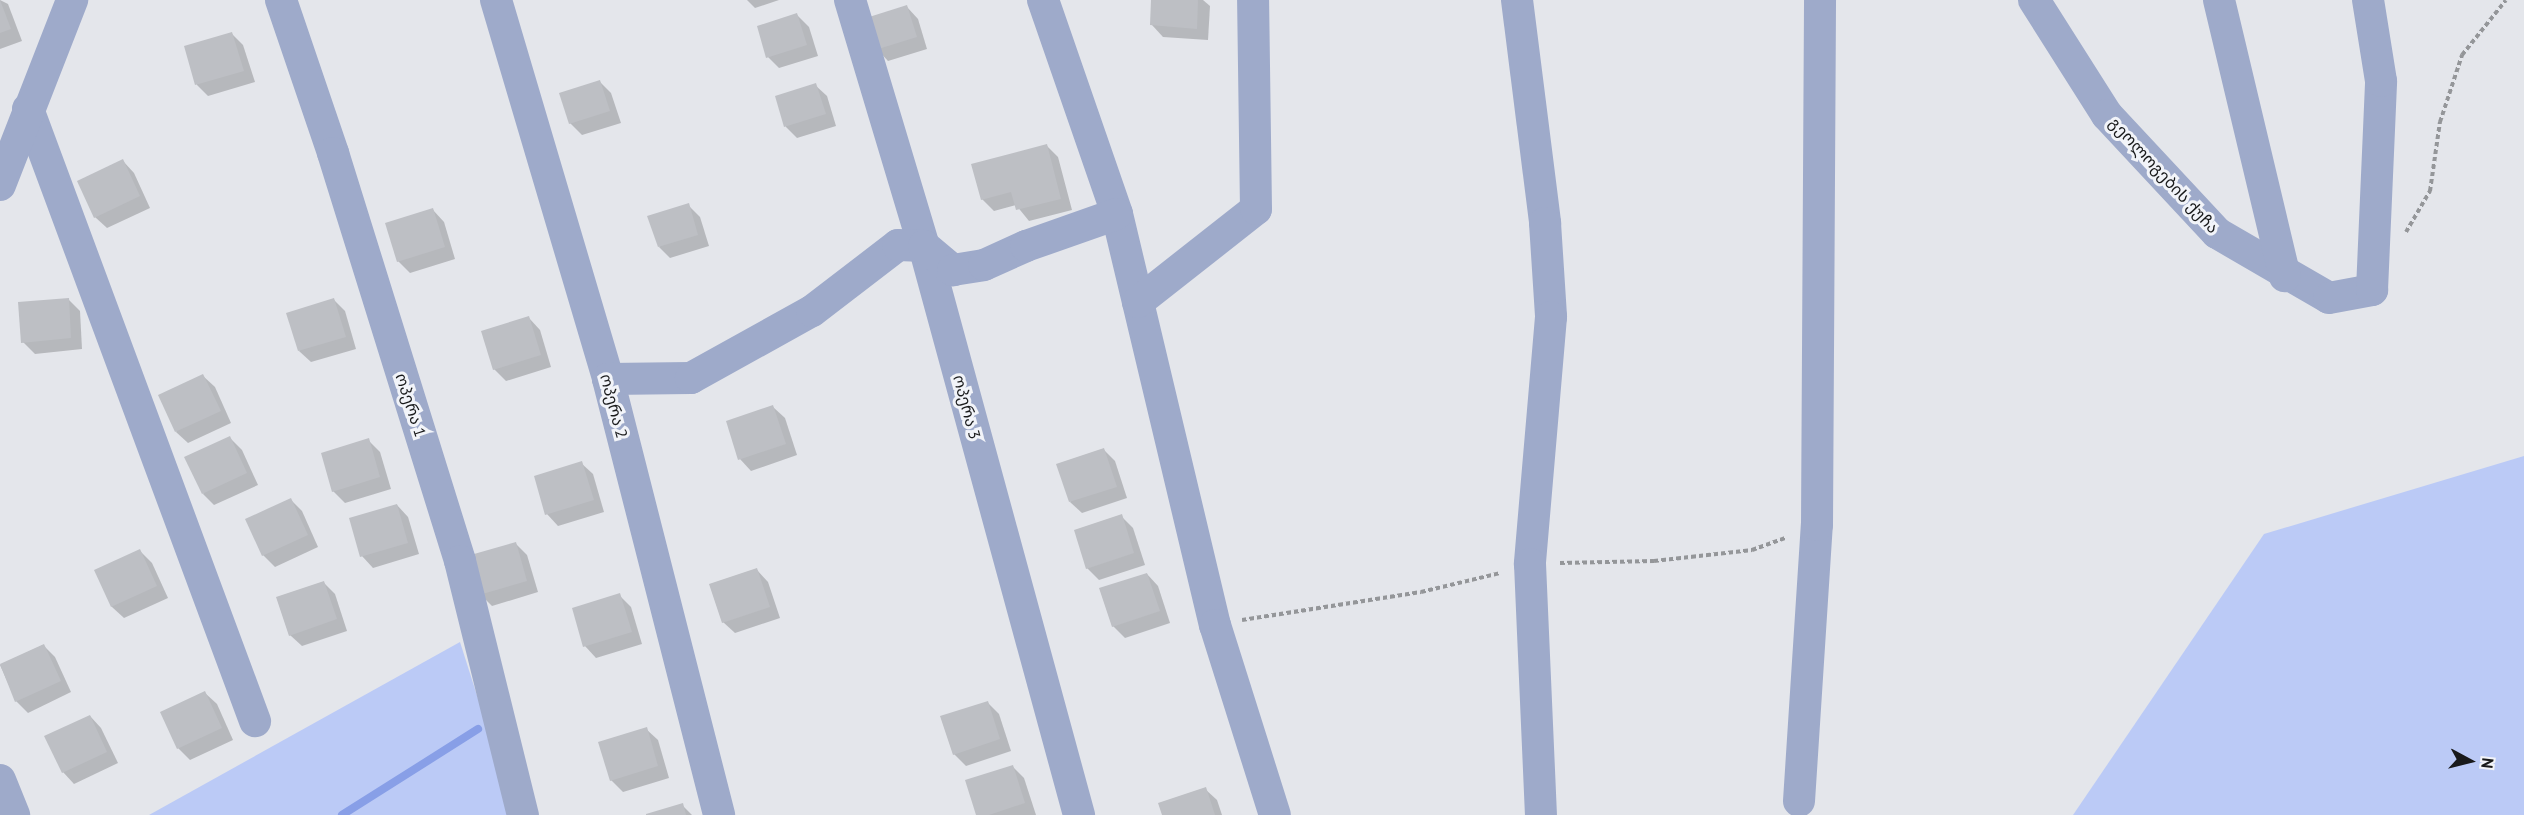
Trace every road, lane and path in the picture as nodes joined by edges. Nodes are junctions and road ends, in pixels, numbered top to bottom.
1 (72, 0) edge
2 (281, 0) edge
3 (496, 0) edge
4 (850, 0) edge
5 (1043, 0) edge
6 (1253, 0) edge
7 (1517, 0) edge
8 (1820, 0) edge
9 (2034, 0) edge
10 (2219, 0) edge
11 (2368, 0) edge
12 (2506, 0) edge
13 (28, 109) junction
14 (0, 185) edge
15 (1117, 214) junction
16 (2401, 241) dead end
17 (924, 246) junction
18 (2285, 276) junction
19 (1138, 302) junction
20 (608, 379) junction
21 (255, 721) dead end
22 (0, 780) edge
23 (1798, 801) dead end
24 (14, 815) edge
25 (523, 815) edge
26 (719, 815) edge
27 (1079, 815) edge
28 (1275, 815) edge
29 (1541, 815) edge

1 - 13 street
2 - 25 street, ოპერა 1
3 - 20 street, ოპერა 2
4 - 17 street, ოპერა 3
5 - 15 street
6 - 19 street
7 - 29 street
8 - 23 street
9 - 18 street, გეოლოგების ქუჩა
10 - 18 street
11 - 18 street, გეოლოგების ქუჩა
12 - 16 path
13 - 14 street
13 - 21 street
15 - 17 street
15 - 19 street
17 - 20 street
17 - 27 street, ოპერა 3
19 - 28 street
20 - 26 street, ოპერა 2
22 - 24 street

